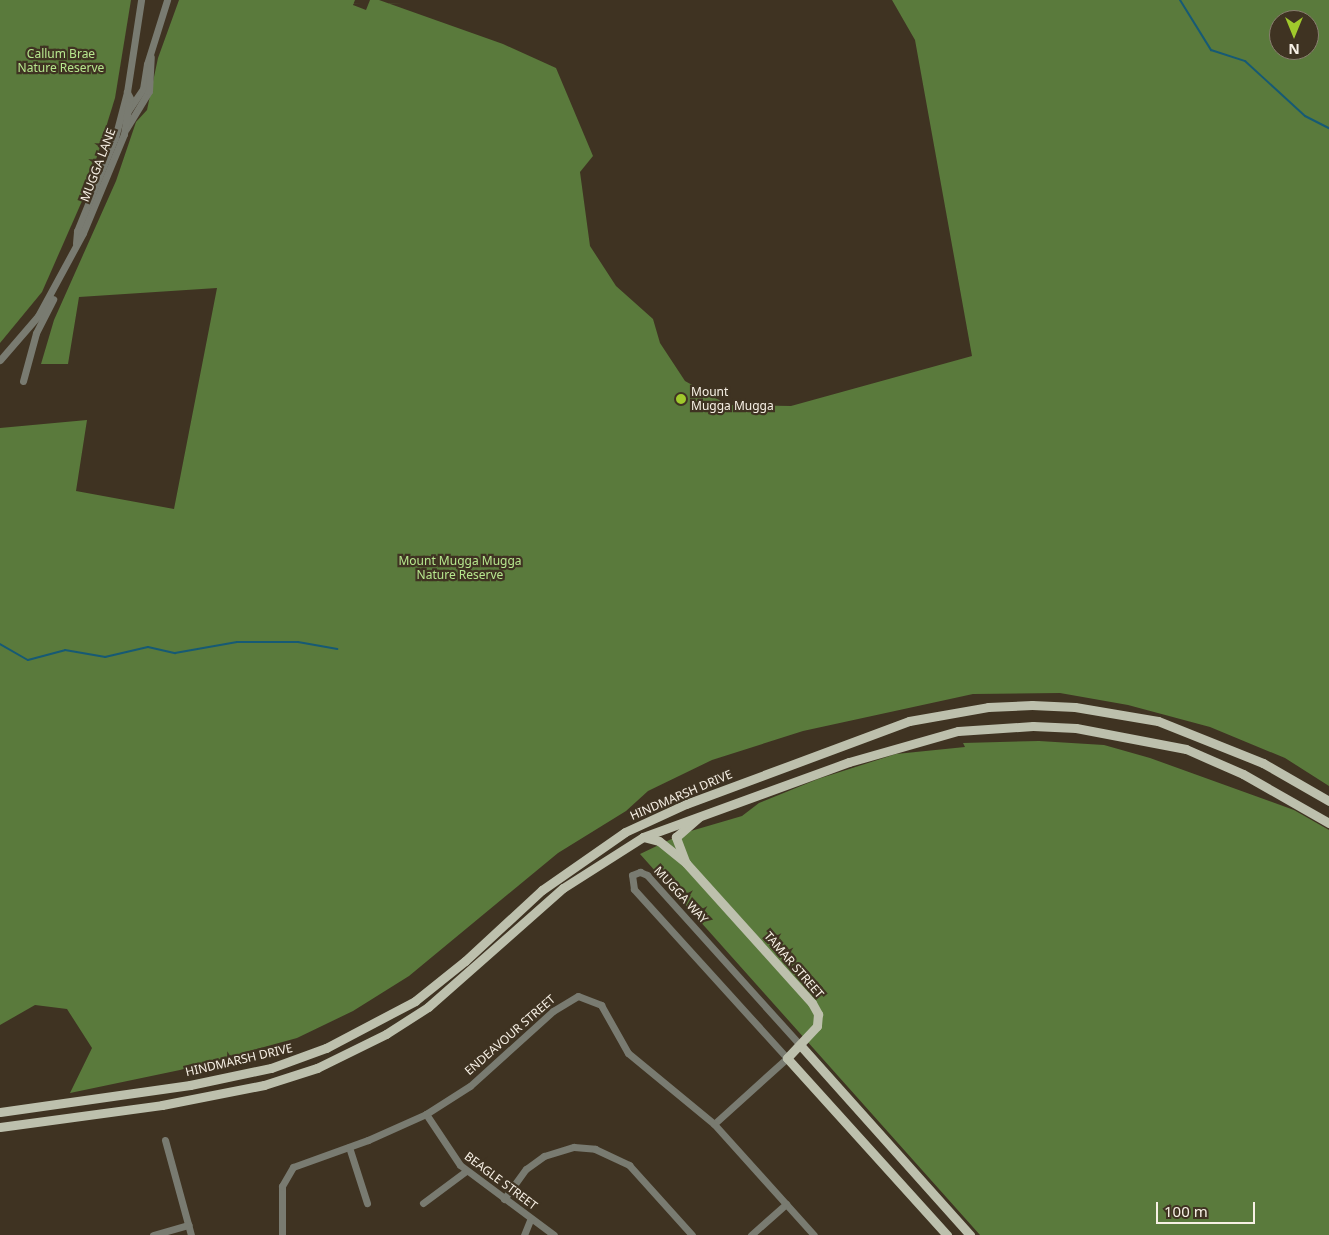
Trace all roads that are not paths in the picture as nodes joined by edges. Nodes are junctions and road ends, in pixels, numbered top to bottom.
1 (141, 0) edge
2 (168, 0) edge
3 (151, 57) junction
4 (127, 92) junction
5 (128, 112) junction
6 (120, 117) junction
7 (124, 134) junction
8 (76, 243) junction
9 (57, 284) junction
10 (0, 360) edge
11 (23, 381) dead end
12 (1329, 801) edge
13 (708, 810) junction
14 (1329, 822) edge
15 (643, 837) junction
16 (686, 863) junction
17 (800, 1046) junction
18 (787, 1058) junction
19 (0, 1112) edge
20 (426, 1114) junction
21 (714, 1124) junction
22 (0, 1127) edge
23 (165, 1140) dead end
24 (349, 1147) junction
25 (466, 1171) junction
26 (504, 1199) junction
27 (423, 1202) dead end
28 (367, 1203) dead end
29 (786, 1204) junction
30 (531, 1218) junction
31 (189, 1225) junction
32 (153, 1235) edge
33 (192, 1235) edge
34 (282, 1235) edge
35 (524, 1235) edge
36 (554, 1235) edge
37 (692, 1235) edge
38 (751, 1235) edge
39 (814, 1235) edge
40 (947, 1235) edge
41 (970, 1235) edge

1 - 4 street, MUGGA LANE
2 - 3 street
3 - 5 street
3 - 7 street
4 - 5 street, MUGGA LANE
4 - 6 street, MUGGA LANE
5 - 6 street
5 - 7 street, MUGGA LANE
6 - 8 street, MUGGA LANE
7 - 8 street, MUGGA LANE
8 - 9 street, MUGGA LANE
9 - 10 street, MUGGA LANE
9 - 11 street
12 - 19 main road, HINDMARSH DRIVE
13 - 14 main road, HINDMARSH DRIVE
13 - 15 main road, HINDMARSH DRIVE
13 - 16 main road, TAMAR STREET
15 - 16 main road, TAMAR STREET
15 - 22 main road, HINDMARSH DRIVE
16 - 17 main road, TAMAR STREET
17 - 18 main road, TAMAR STREET
17 - 18 street, MUGGA WAY
17 - 41 main road, MUGGA WAY
18 - 21 street, TAMAR STREET
18 - 40 main road, MUGGA WAY
20 - 21 street, ENDEAVOUR STREET
20 - 24 street, ENDEAVOUR STREET
20 - 25 street, BEAGLE STREET
21 - 29 street, ENDEAVOUR STREET
23 - 31 street
24 - 28 street
24 - 34 street, ENDEAVOUR STREET
25 - 26 street, BEAGLE STREET
25 - 27 street
26 - 30 street, BEAGLE STREET
26 - 37 street
29 - 38 street
29 - 39 street, ENDEAVOUR STREET
30 - 35 street
30 - 36 street, BEAGLE STREET
31 - 32 street
31 - 33 street

